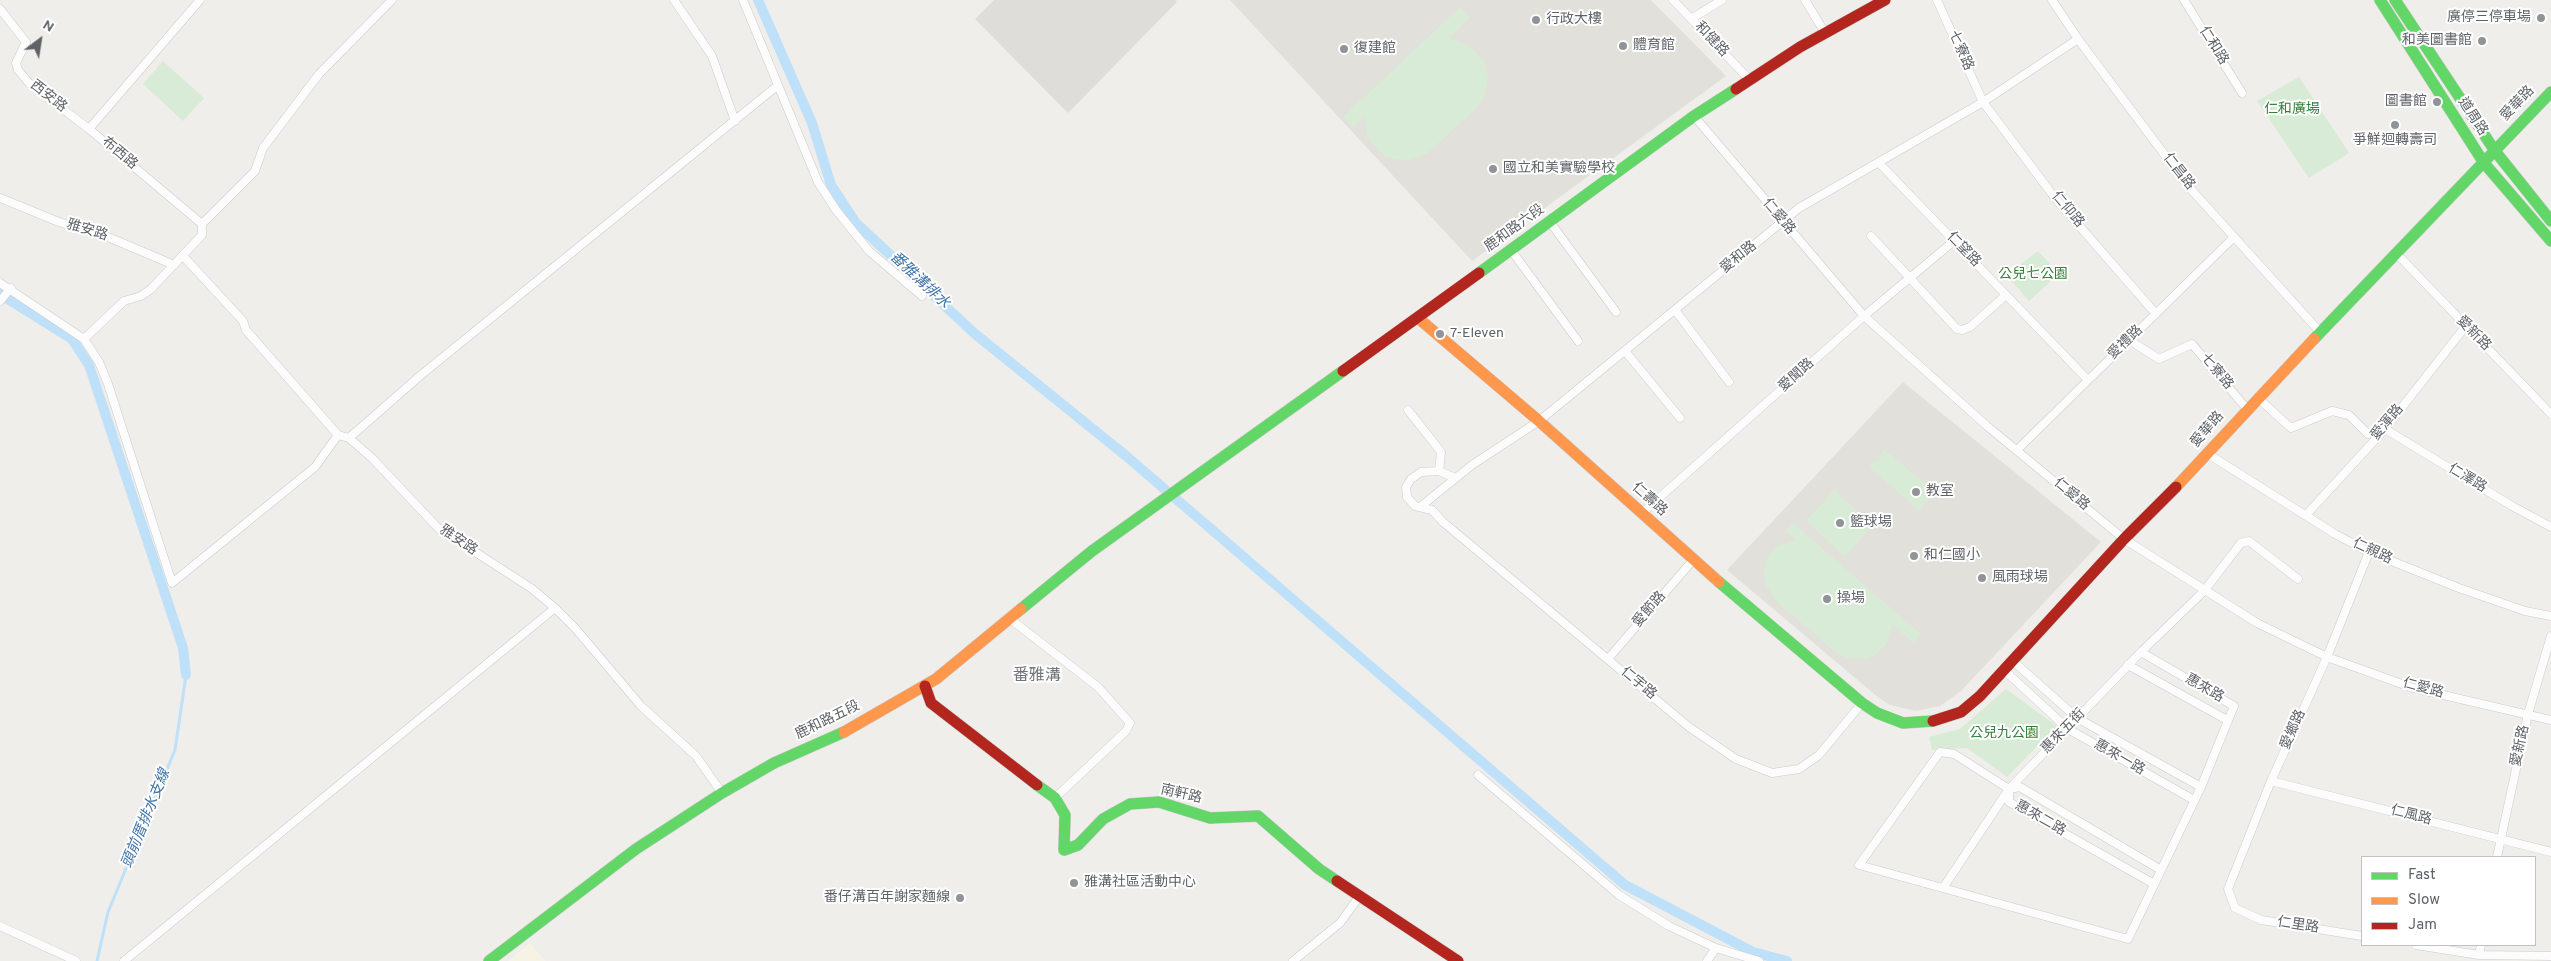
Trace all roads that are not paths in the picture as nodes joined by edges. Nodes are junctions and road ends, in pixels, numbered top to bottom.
1 (200, 0) edge
2 (392, 0) edge
3 (674, 0) edge
4 (744, 0) edge
5 (1672, 0) edge
6 (1722, 0) edge
7 (1805, 0) edge
8 (1886, 0) edge
9 (1937, 0) edge
10 (2052, 0) edge
11 (2184, 0) edge
12 (2380, 0) edge
13 (2395, 0) edge
14 (0, 9) edge
15 (1691, 19) junction
16 (1825, 33) junction
17 (2078, 39) junction
18 (1749, 79) junction
19 (777, 86) junction
20 (2242, 92) dead end
21 (2551, 92) edge
22 (1983, 102) junction
23 (1694, 116) junction
24 (735, 121) junction
25 (89, 129) junction
26 (2495, 151) junction
27 (1879, 163) junction
28 (2484, 163) junction
29 (0, 198) edge
30 (2551, 221) edge
31 (1550, 222) junction
32 (1783, 222) junction
33 (202, 224) junction
34 (1871, 236) dead end
35 (2234, 237) junction
36 (1954, 241) junction
37 (2551, 241) edge
38 (1511, 250) junction
39 (2396, 253) junction
40 (184, 257) junction
41 (174, 264) junction
42 (1909, 277) junction
43 (0, 283) edge
44 (11, 288) junction
45 (2006, 295) junction
46 (922, 296) dead end
47 (0, 301) edge
48 (1675, 310) junction
49 (1616, 312) dead end
50 (2156, 314) junction
51 (1864, 316) junction
52 (1418, 318) junction
53 (2464, 327) junction
54 (2320, 332) junction
55 (84, 340) junction
56 (1578, 340) dead end
57 (2129, 340) junction
58 (1624, 351) junction
59 (2088, 380) junction
60 (1729, 382) dead end
61 (2259, 399) junction
62 (2247, 409) junction
63 (1408, 410) dead end
64 (2551, 414) edge
65 (1680, 418) dead end
66 (1539, 421) junction
67 (2385, 429) junction
68 (338, 435) junction
69 (349, 438) junction
70 (2017, 450) junction
71 (2208, 454) junction
72 (1439, 471) junction
73 (1455, 478) junction
74 (1170, 494) joint
75 (1420, 507) junction
76 (1642, 513) junction
77 (2306, 515) junction
78 (2551, 527) edge
79 (2124, 539) junction
80 (2368, 552) junction
81 (1693, 560) junction
82 (2298, 578) dead end
83 (2204, 591) junction
84 (555, 608) junction
85 (2551, 616) edge
86 (1009, 618) junction
87 (2551, 636) edge
88 (2141, 652) junction
89 (2327, 657) junction
90 (1608, 659) junction
91 (2013, 661) junction
92 (2128, 665) junction
93 (2004, 670) junction
94 (925, 686) junction
95 (1862, 703) junction
96 (2528, 714) junction
97 (2077, 718) junction
98 (2227, 720) junction
99 (2551, 720) edge
100 (2068, 729) junction
101 (1478, 775) dead end
102 (2271, 780) junction
103 (2200, 787) junction
104 (2009, 789) junction
105 (722, 793) junction
106 (1055, 798) junction
107 (2194, 800) junction
108 (2501, 840) junction
109 (2551, 852) edge
110 (2497, 856) edge
111 (2161, 870) junction
112 (2154, 884) junction
113 (1943, 888) junction
114 (1359, 897) junction
115 (2236, 908) joint
116 (0, 926) edge
117 (2361, 936) edge
118 (2422, 946) edge
119 (2481, 946) edge
120 (1716, 948) junction
121 (2479, 955) junction
122 (2551, 956) edge
123 (76, 961) edge
124 (124, 961) edge
125 (489, 961) edge
126 (1293, 961) edge
127 (1458, 961) edge
128 (1708, 961) edge
129 (1759, 961) edge

1 - 25 street, 布西路
2 - 33 street
3 - 24 street
4 - 19 street
5 - 15 street, 和健路
6 - 15 street
7 - 16 street
8 - 16 main road, 鹿和路六段
9 - 22 street, 七寮路
10 - 17 street, 仁昌路
11 - 20 street, 仁和路
12 - 28 main road, 道周路
13 - 26 main road, 道周路
14 - 25 street, 西安路
15 - 18 street, 和健路
16 - 18 main road, 鹿和路六段
17 - 22 street, 愛和路
17 - 35 street, 仁昌路
18 - 23 main road, 鹿和路六段
19 - 24 street
19 - 46 street
21 - 26 main road, 愛華路
22 - 27 street, 愛和路
22 - 50 street, 仁仰路
23 - 31 main road, 鹿和路六段
23 - 32 street, 仁愛路
24 - 69 street
25 - 33 street, 布西路
26 - 28 main road, 愛華路
26 - 30 main road, 道周路
27 - 32 street, 愛和路
27 - 36 street, 仁望路
28 - 37 main road, 道周路
28 - 39 main road, 愛華路
29 - 41 street, 雅安路
31 - 38 main road, 鹿和路六段
31 - 49 street
32 - 48 street, 愛和路
32 - 51 street, 仁愛路
33 - 40 street
34 - 42 street
35 - 50 street, 愛禮路
35 - 54 street, 仁昌路
36 - 42 street, 愛聞路
36 - 45 street, 仁望路
38 - 52 main road, 鹿和路六段
38 - 56 street
39 - 53 street, 愛新路
39 - 54 main road, 愛華路
40 - 41 street
40 - 68 street
41 - 55 street
42 - 45 street
42 - 51 street, 愛聞路
43 - 44 street
44 - 47 street
44 - 55 street
45 - 59 street, 仁望路
48 - 58 street, 愛和路
48 - 60 street
50 - 57 street, 愛禮路
51 - 70 street, 仁愛路
51 - 76 street, 愛聞路
52 - 66 main road, 仁壽路
52 - 74 main road, 鹿和路六段
53 - 64 street, 愛新路
53 - 67 street, 愛渾路
54 - 61 main road, 愛華路
55 - 68 street
57 - 59 street, 愛禮路
57 - 62 street, 七寮路
58 - 65 street
58 - 66 street, 愛和路
59 - 70 street, 愛禮路
61 - 62 main road, 愛華路
61 - 67 street
62 - 71 main road, 愛華路
63 - 72 street
66 - 73 street, 愛和路
66 - 76 main road, 仁壽路
67 - 77 street, 愛渾路
67 - 78 street, 仁澤路
68 - 69 street, 雅安路
69 - 84 street, 雅安路
70 - 79 street, 仁愛路
71 - 77 street, 仁親路
71 - 79 main road, 愛華路
72 - 73 street
72 - 75 street
73 - 75 street, 愛和路
74 - 86 main road, 鹿和路五段
75 - 90 street, 仁宇路
76 - 81 main road, 仁壽路
77 - 80 street, 仁親路
79 - 83 street, 仁愛路
79 - 91 main road, 愛華路
80 - 85 street, 仁親路
80 - 89 street, 愛鄉路
81 - 90 street, 愛節路
81 - 95 main road, 仁壽路
82 - 83 street, 惠來五街
83 - 88 street, 惠來五街
83 - 89 street, 仁愛路
84 - 105 street, 雅安路
84 - 124 street
86 - 94 main road, 鹿和路五段
86 - 106 street
87 - 96 street, 愛新路
88 - 92 street, 惠來五街
88 - 98 street, 惠來路
89 - 96 street, 仁愛路
89 - 102 street, 愛鄉路
90 - 95 street, 仁宇路
91 - 93 main road, 愛華路
91 - 97 street, 惠來一路
92 - 97 street, 惠來五街
92 - 98 street, 惠來路
93 - 95 main road, 愛華路
93 - 100 street, 惠來一路
94 - 105 main road, 鹿和路五段
94 - 106 main road, 南軒路
96 - 99 street, 仁愛路
96 - 108 street, 愛新路
97 - 100 street, 惠來五街
97 - 103 street, 惠來一路
98 - 103 street
100 - 104 street, 惠來五街
100 - 107 street, 惠來一路
101 - 120 street
102 - 108 street, 仁風路
102 - 115 street, 愛鄉路
103 - 107 street
104 - 111 street, 惠來二路
104 - 112 street, 惠來二路
104 - 113 street, 惠來五街
104 - 113 street
105 - 125 main road, 鹿和路五段
106 - 114 main road, 南軒路
107 - 111 street
108 - 109 street, 仁風路
108 - 110 street, 愛新路
111 - 112 street
112 - 113 street
114 - 126 street
114 - 127 main road, 南軒路
115 - 117 street, 仁里路
116 - 123 street
118 - 121 street
119 - 121 street
120 - 128 street
120 - 129 street
121 - 122 street

